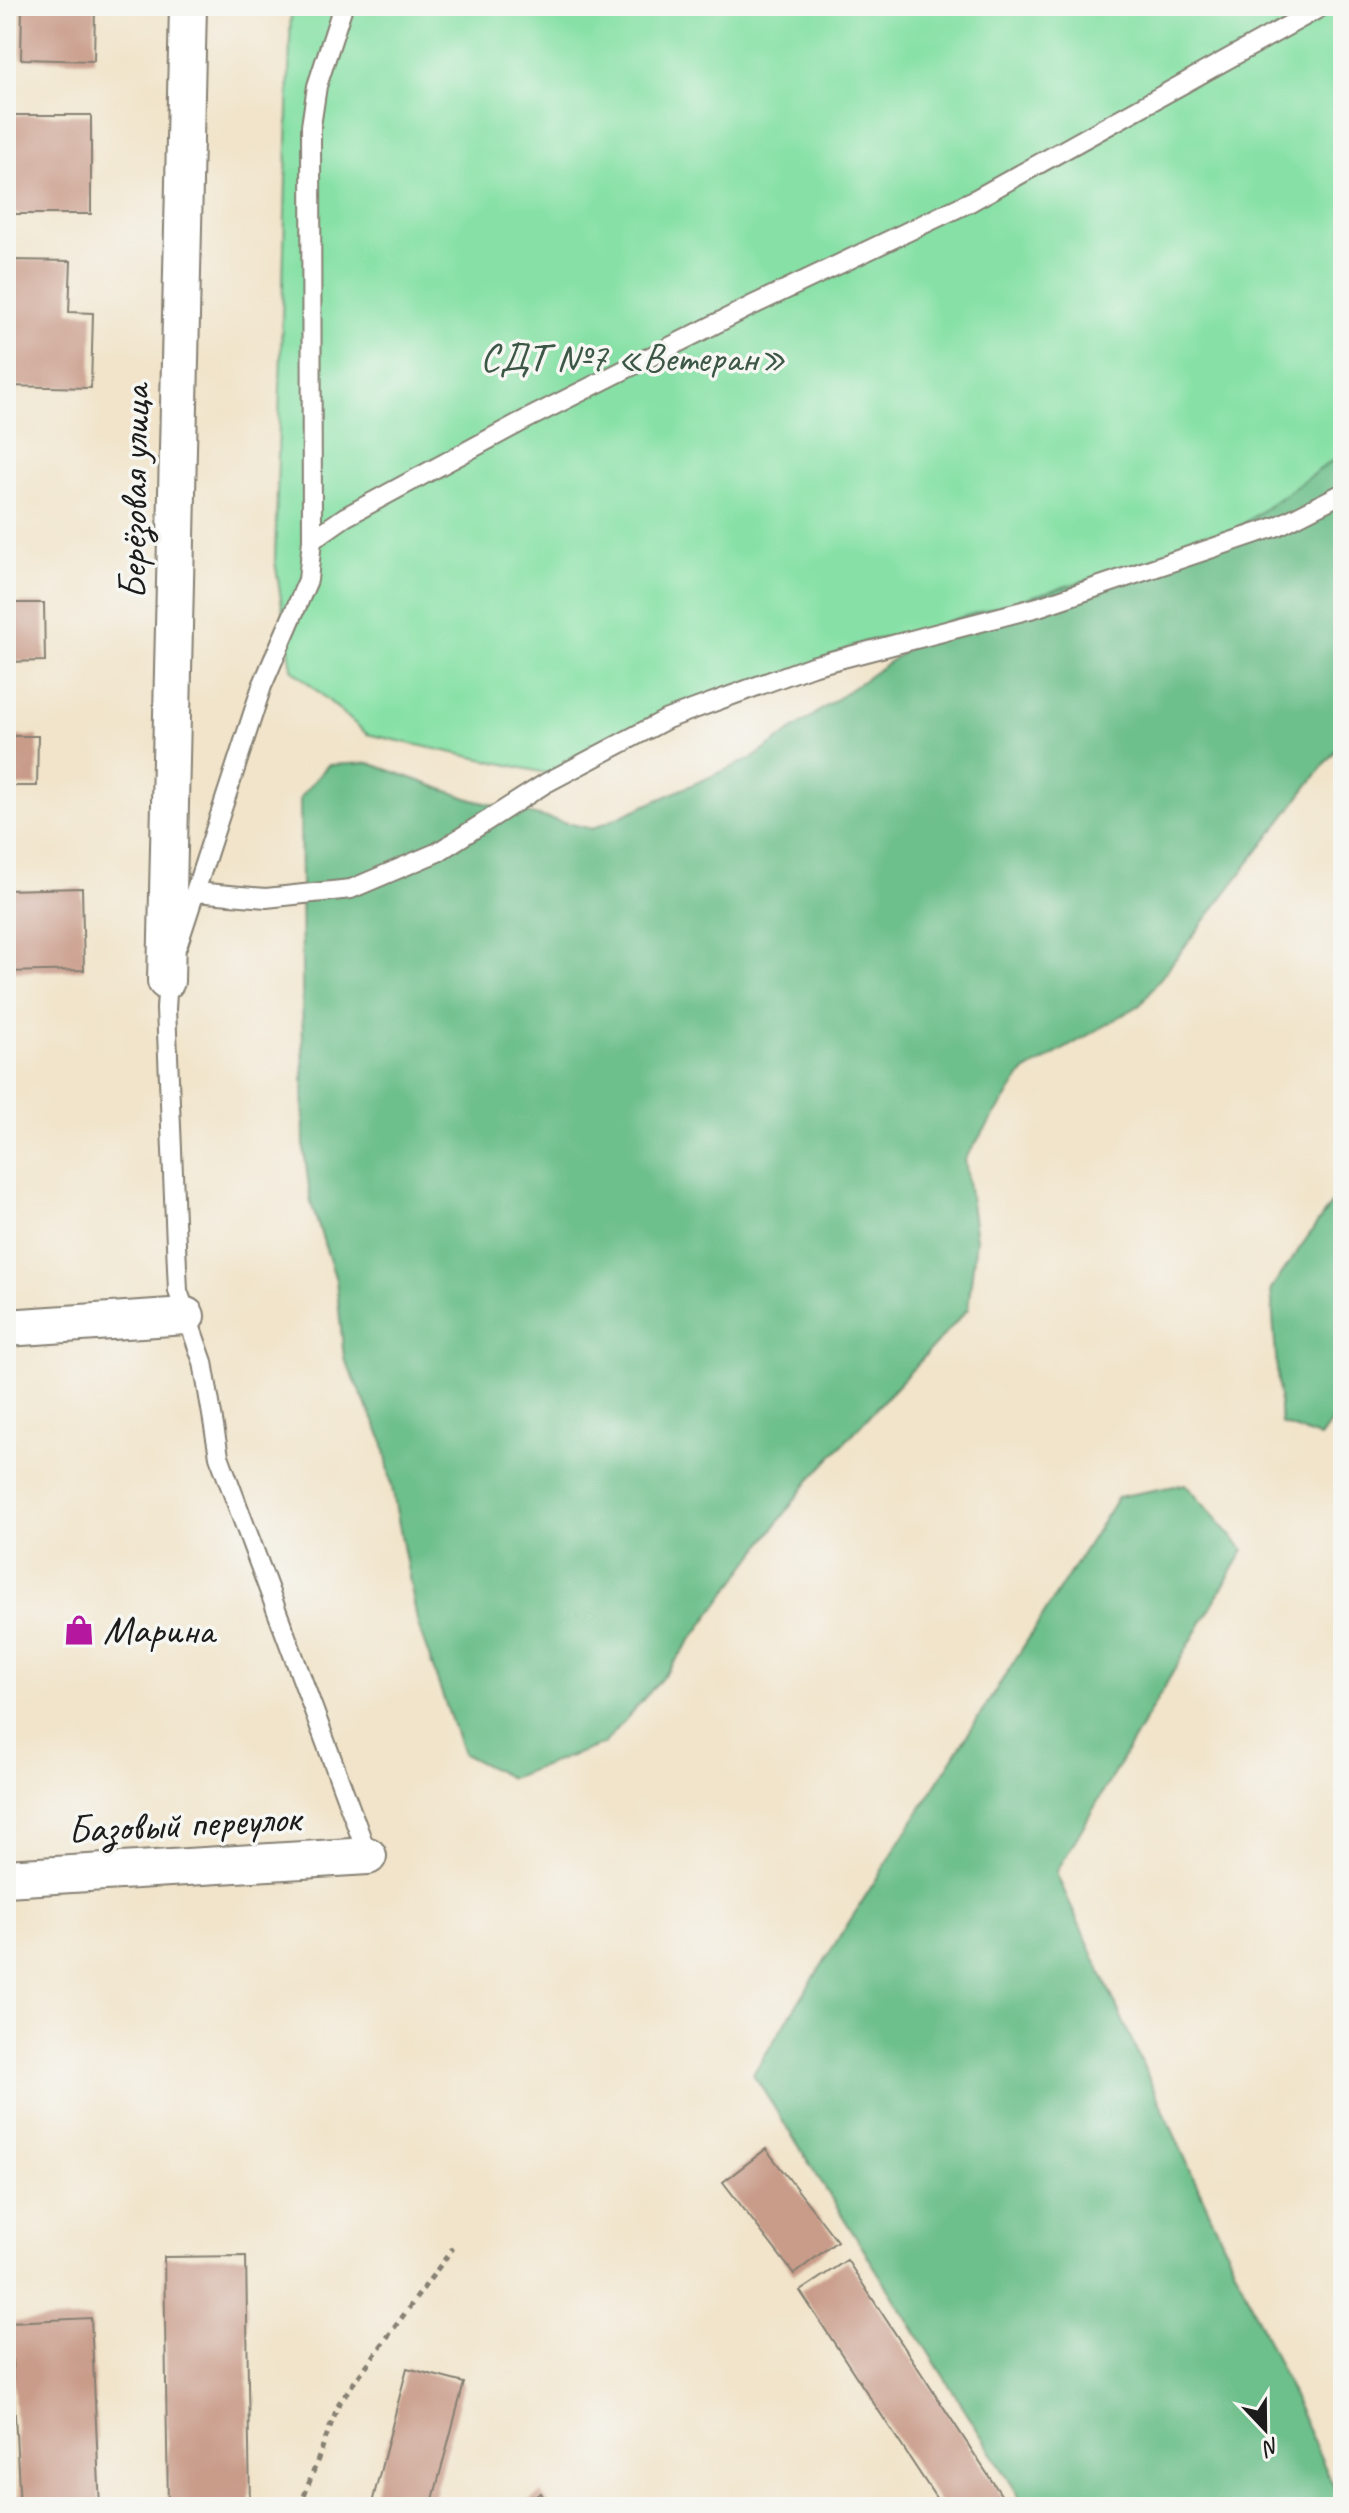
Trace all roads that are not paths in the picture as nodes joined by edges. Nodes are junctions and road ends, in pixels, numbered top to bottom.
1 (188, 6) edge
2 (343, 6) edge
3 (1323, 6) edge
4 (1343, 493) edge
5 (312, 540) junction
6 (195, 892) junction
7 (166, 981) junction
8 (186, 1316) junction
9 (6, 1328) edge
10 (368, 1856) joint
11 (6, 1878) edge

1 - 7 street, Берёзовая улица
2 - 5 lane
3 - 5 lane
4 - 6 lane
5 - 6 lane
6 - 7 lane
7 - 8 lane
8 - 9 street
8 - 10 lane
10 - 11 street, Базовый переулок

